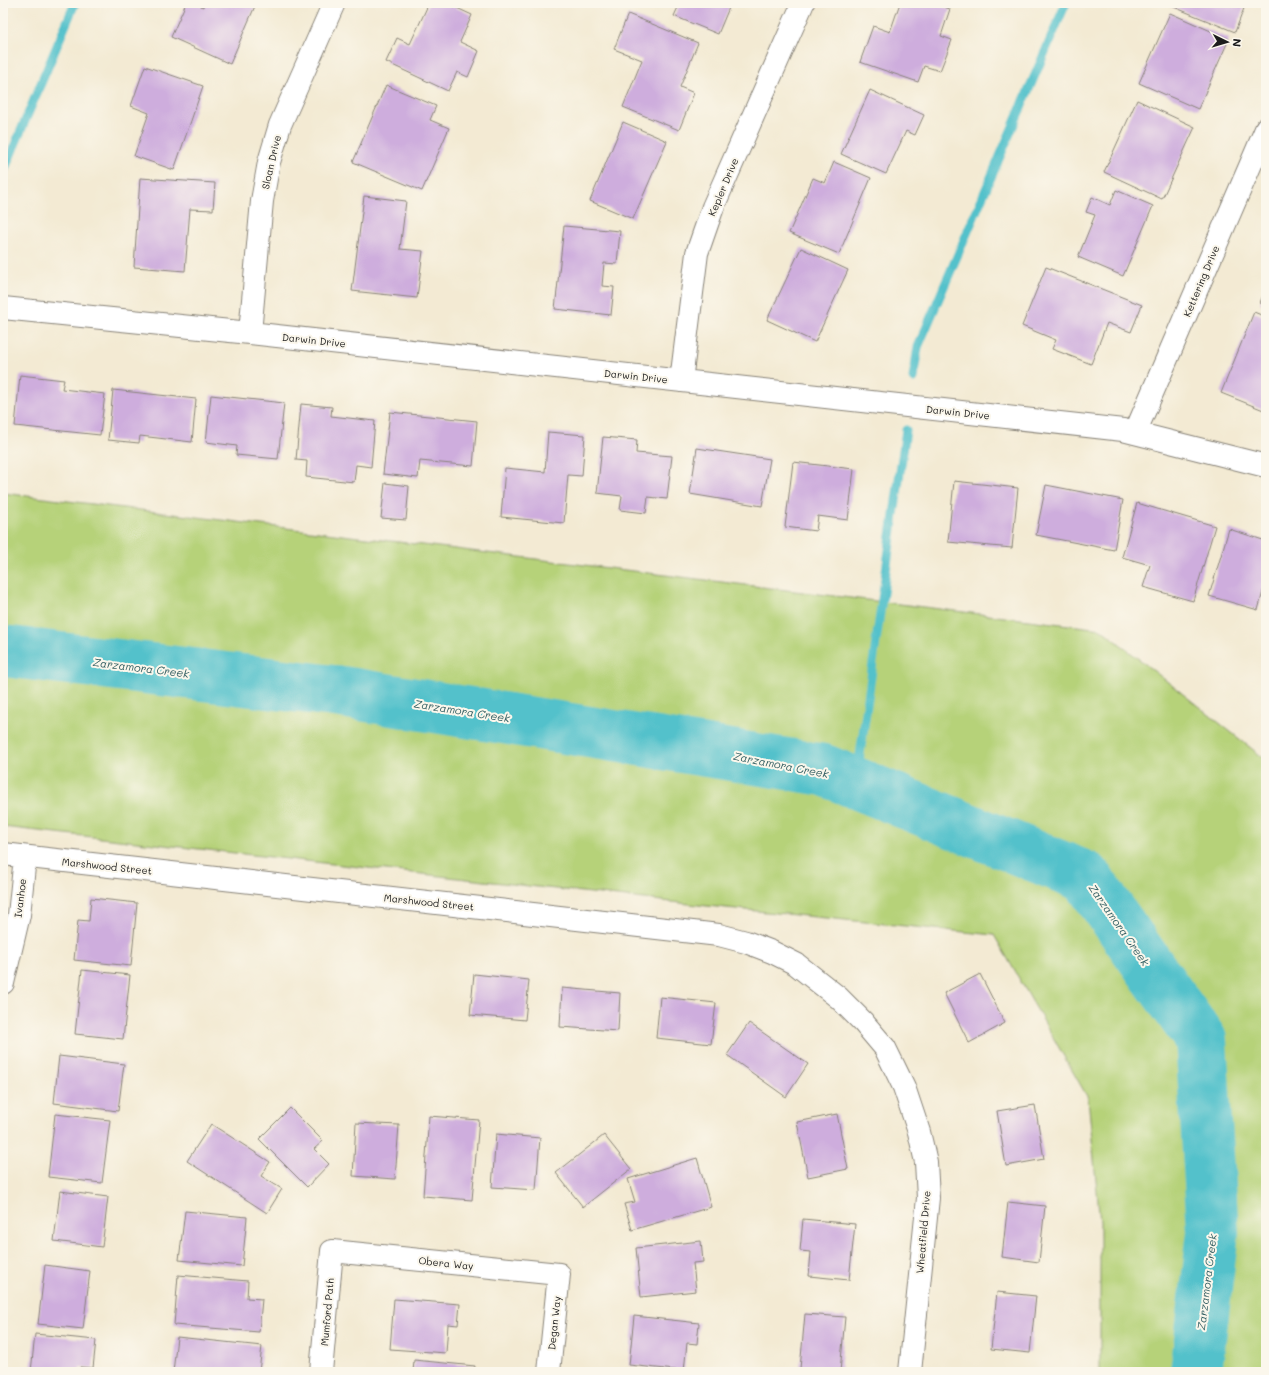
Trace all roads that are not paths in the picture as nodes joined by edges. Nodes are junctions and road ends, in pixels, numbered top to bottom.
1 (334, 3) edge
2 (803, 3) edge
3 (1266, 129) edge
4 (3, 308) edge
5 (250, 333) junction
6 (681, 381) junction
7 (1135, 433) junction
8 (1266, 466) edge
9 (3, 854) edge
10 (25, 857) junction
11 (5, 972) edge
12 (839, 998) joint
13 (332, 1251) joint
14 (559, 1274) joint
15 (321, 1372) edge
16 (549, 1372) edge
17 (910, 1372) edge

1 - 5 street, Sloan Drive
2 - 6 street, Kepler Drive
3 - 7 street, Kettering Drive
4 - 5 street, Darwin Drive
5 - 6 street, Darwin Drive
6 - 7 street, Darwin Drive
7 - 8 street, Darwin Drive
9 - 10 street, Marshwood Street
10 - 11 street, Ivanhoe
10 - 12 street, Marshwood Street
12 - 17 street, Wheatfield Drive
13 - 14 street, Obera Way
13 - 15 street, Mumford Path
14 - 16 street, Degan Way

